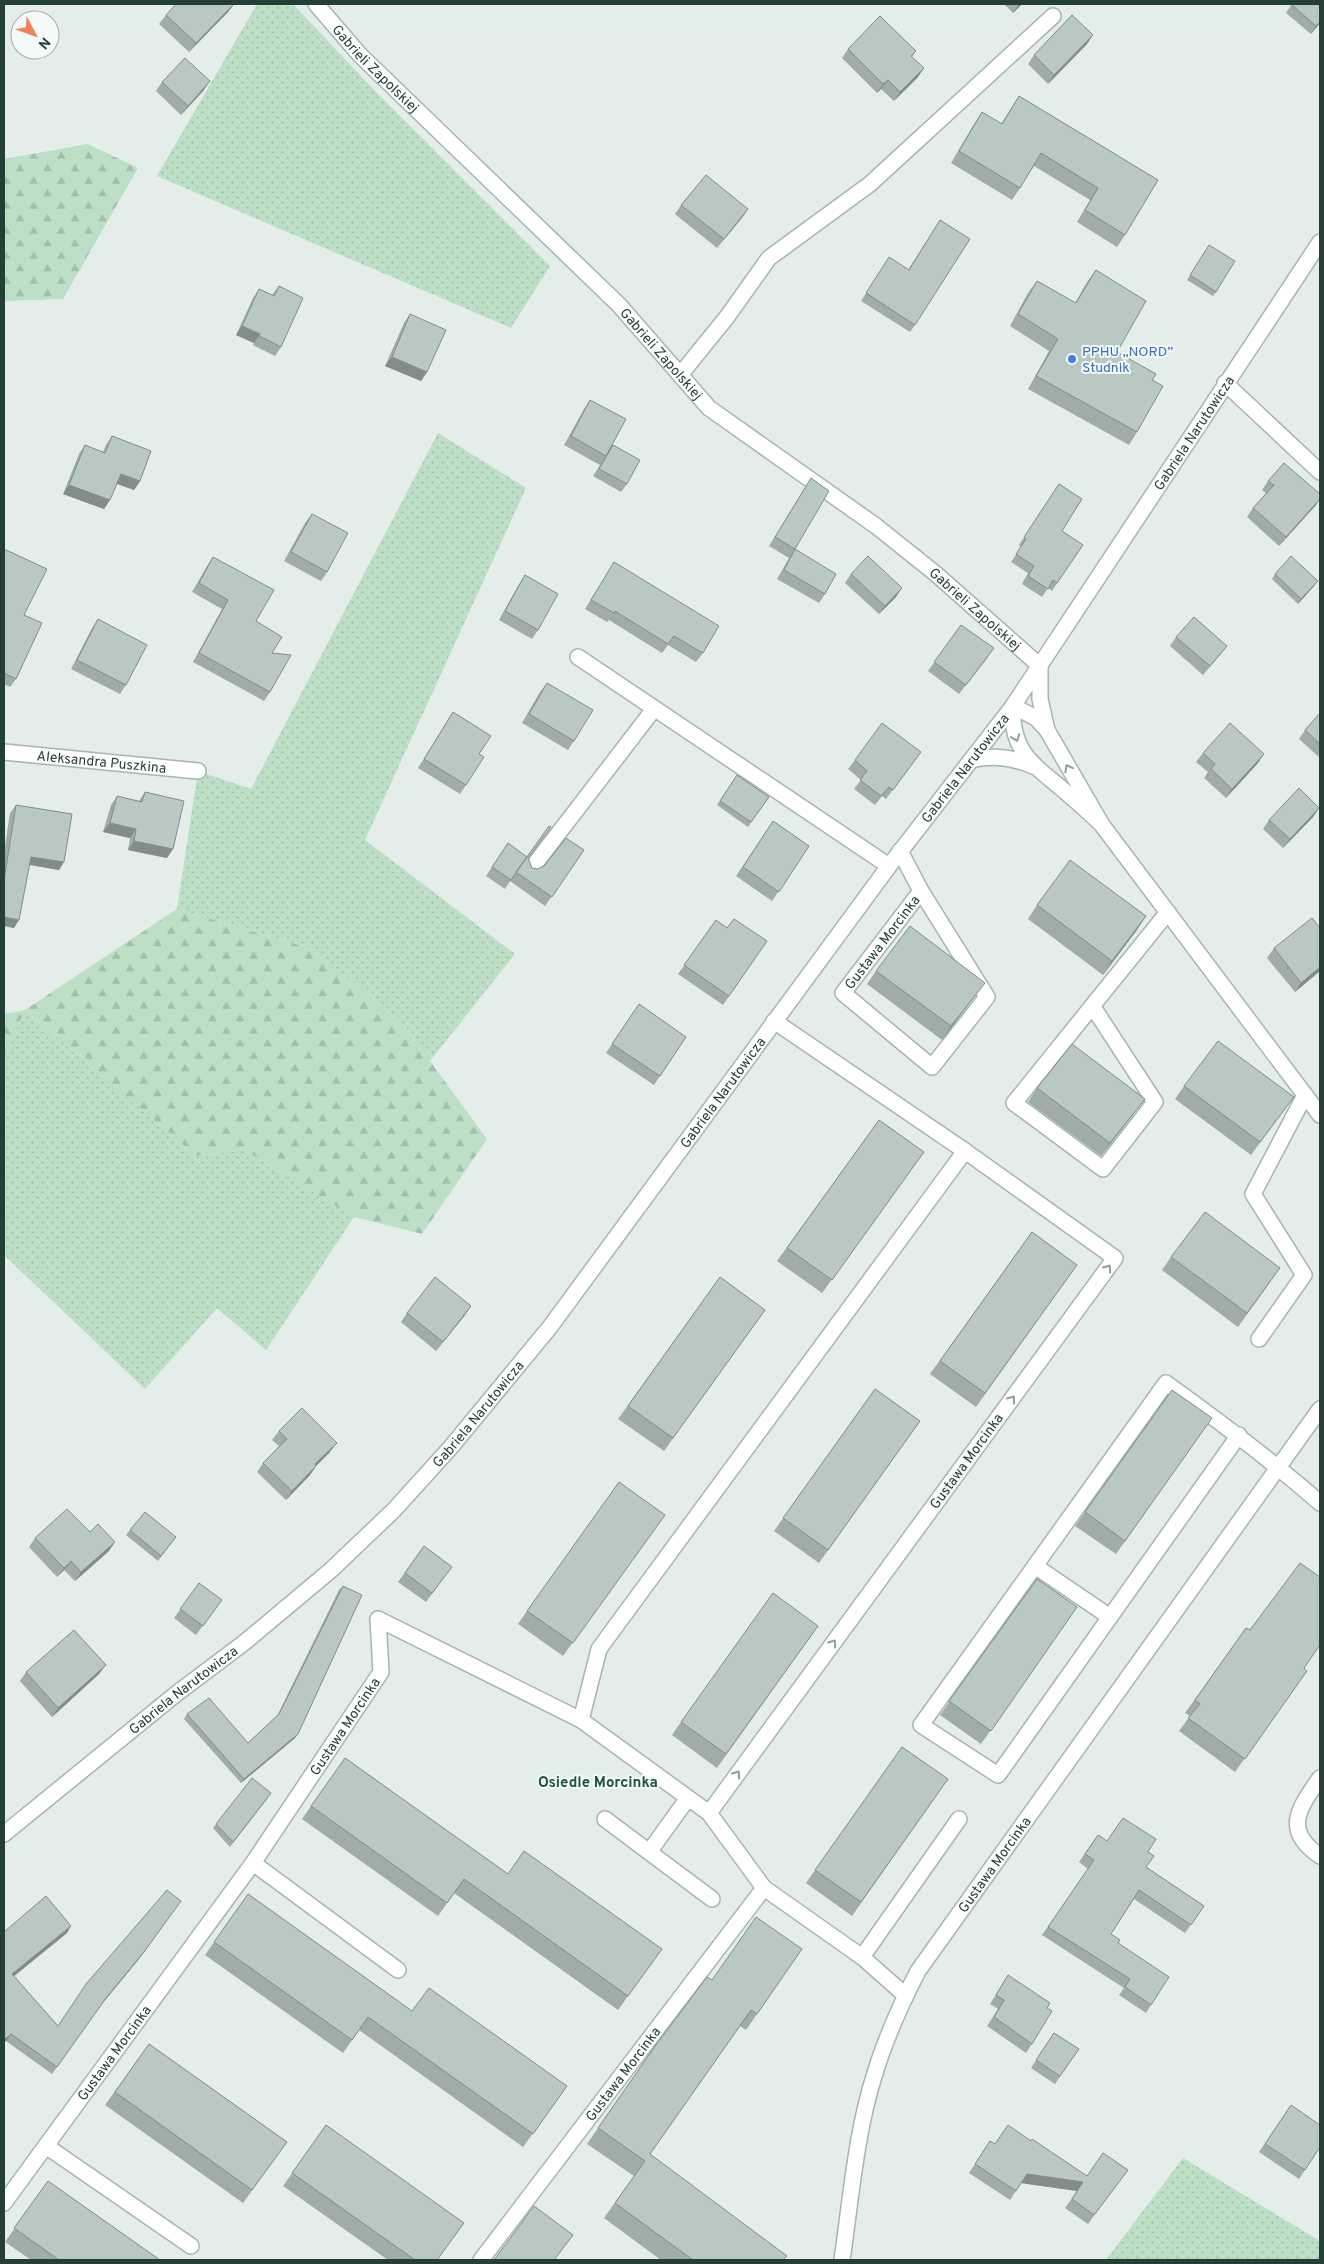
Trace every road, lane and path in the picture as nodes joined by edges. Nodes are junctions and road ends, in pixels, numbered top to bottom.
1 (316, 4) edge
2 (1053, 16) dead end
3 (1320, 242) edge
4 (680, 375) junction
5 (1225, 383) junction
6 (1320, 472) edge
7 (578, 657) dead end
8 (1040, 666) junction
9 (1013, 706) junction
10 (654, 709) junction
11 (1047, 730) junction
12 (4, 752) edge
13 (971, 760) junction
14 (1033, 766) junction
15 (198, 771) dead end
16 (1102, 825) junction
17 (900, 851) junction
18 (889, 866) junction
19 (531, 869) edge
20 (921, 891) junction
21 (1168, 912) junction
22 (1093, 1007) junction
23 (774, 1021) junction
24 (1305, 1095) junction
25 (1320, 1114) edge
26 (965, 1151) junction
27 (1259, 1339) dead end
28 (1320, 1409) edge
29 (1239, 1435) junction
30 (1279, 1466) junction
31 (1320, 1503) edge
32 (1035, 1566) junction
33 (1110, 1617) junction
34 (581, 1720) junction
35 (1320, 1778) edge
36 (688, 1798) junction
37 (709, 1813) junction
38 (959, 1819) dead end
39 (605, 1820) dead end
40 (4, 1834) edge
41 (649, 1852) junction
42 (1320, 1856) edge
43 (254, 1863) junction
44 (764, 1888) junction
45 (712, 1899) dead end
46 (862, 1957) junction
47 (398, 1970) dead end
48 (905, 1995) junction
49 (46, 2146) junction
50 (4, 2203) edge
51 (191, 2246) dead end
52 (481, 2260) edge
53 (842, 2260) edge

1 - 4 street, Gabrieli Zapolskiej
2 - 4 street
3 - 5 street, Gabriela Narutowicza
4 - 8 street, Gabrieli Zapolskiej
5 - 6 street
5 - 8 street, Gabriela Narutowicza
7 - 10 street
8 - 9 street, Gabriela Narutowicza
8 - 11 street
9 - 11 street
9 - 13 street, Gabriela Narutowicza
9 -> 14 street
10 - 18 street
10 - 19 street
16 -> 11 street
12 - 15 street, Aleksandra Puszkina
13 - 14 street
13 - 17 street, Gabriela Narutowicza
14 - 16 street
16 - 21 street
17 - 18 street, Gabriela Narutowicza
17 - 20 street, Gustawa Morcinka
18 - 23 street, Gabriela Narutowicza
20 - 20 street, Gustawa Morcinka
21 - 22 street
21 - 24 street
22 - 22 street
23 - 26 street, Gustawa Morcinka
23 - 40 street, Gabriela Narutowicza
24 - 25 street
24 - 27 street
26 - 34 street
37 -> 26 street, Gustawa Morcinka
28 - 30 street, Gustawa Morcinka
29 - 30 street
29 - 32 street
29 - 33 street
30 - 31 street
30 - 48 street, Gustawa Morcinka
32 - 33 street
32 - 33 street
34 - 36 street, Gustawa Morcinka
34 - 43 street, Gustawa Morcinka
35 - 42 street
36 - 37 street, Gustawa Morcinka
36 - 41 street
37 - 44 street, Gustawa Morcinka
38 - 46 street
39 - 41 street
41 - 45 street
43 - 47 street
43 - 49 street, Gustawa Morcinka
44 - 46 street, Gustawa Morcinka
44 - 52 street, Gustawa Morcinka
46 - 48 street, Gustawa Morcinka
48 - 53 street, Gustawa Morcinka
49 - 50 street, Gustawa Morcinka
49 - 51 street

